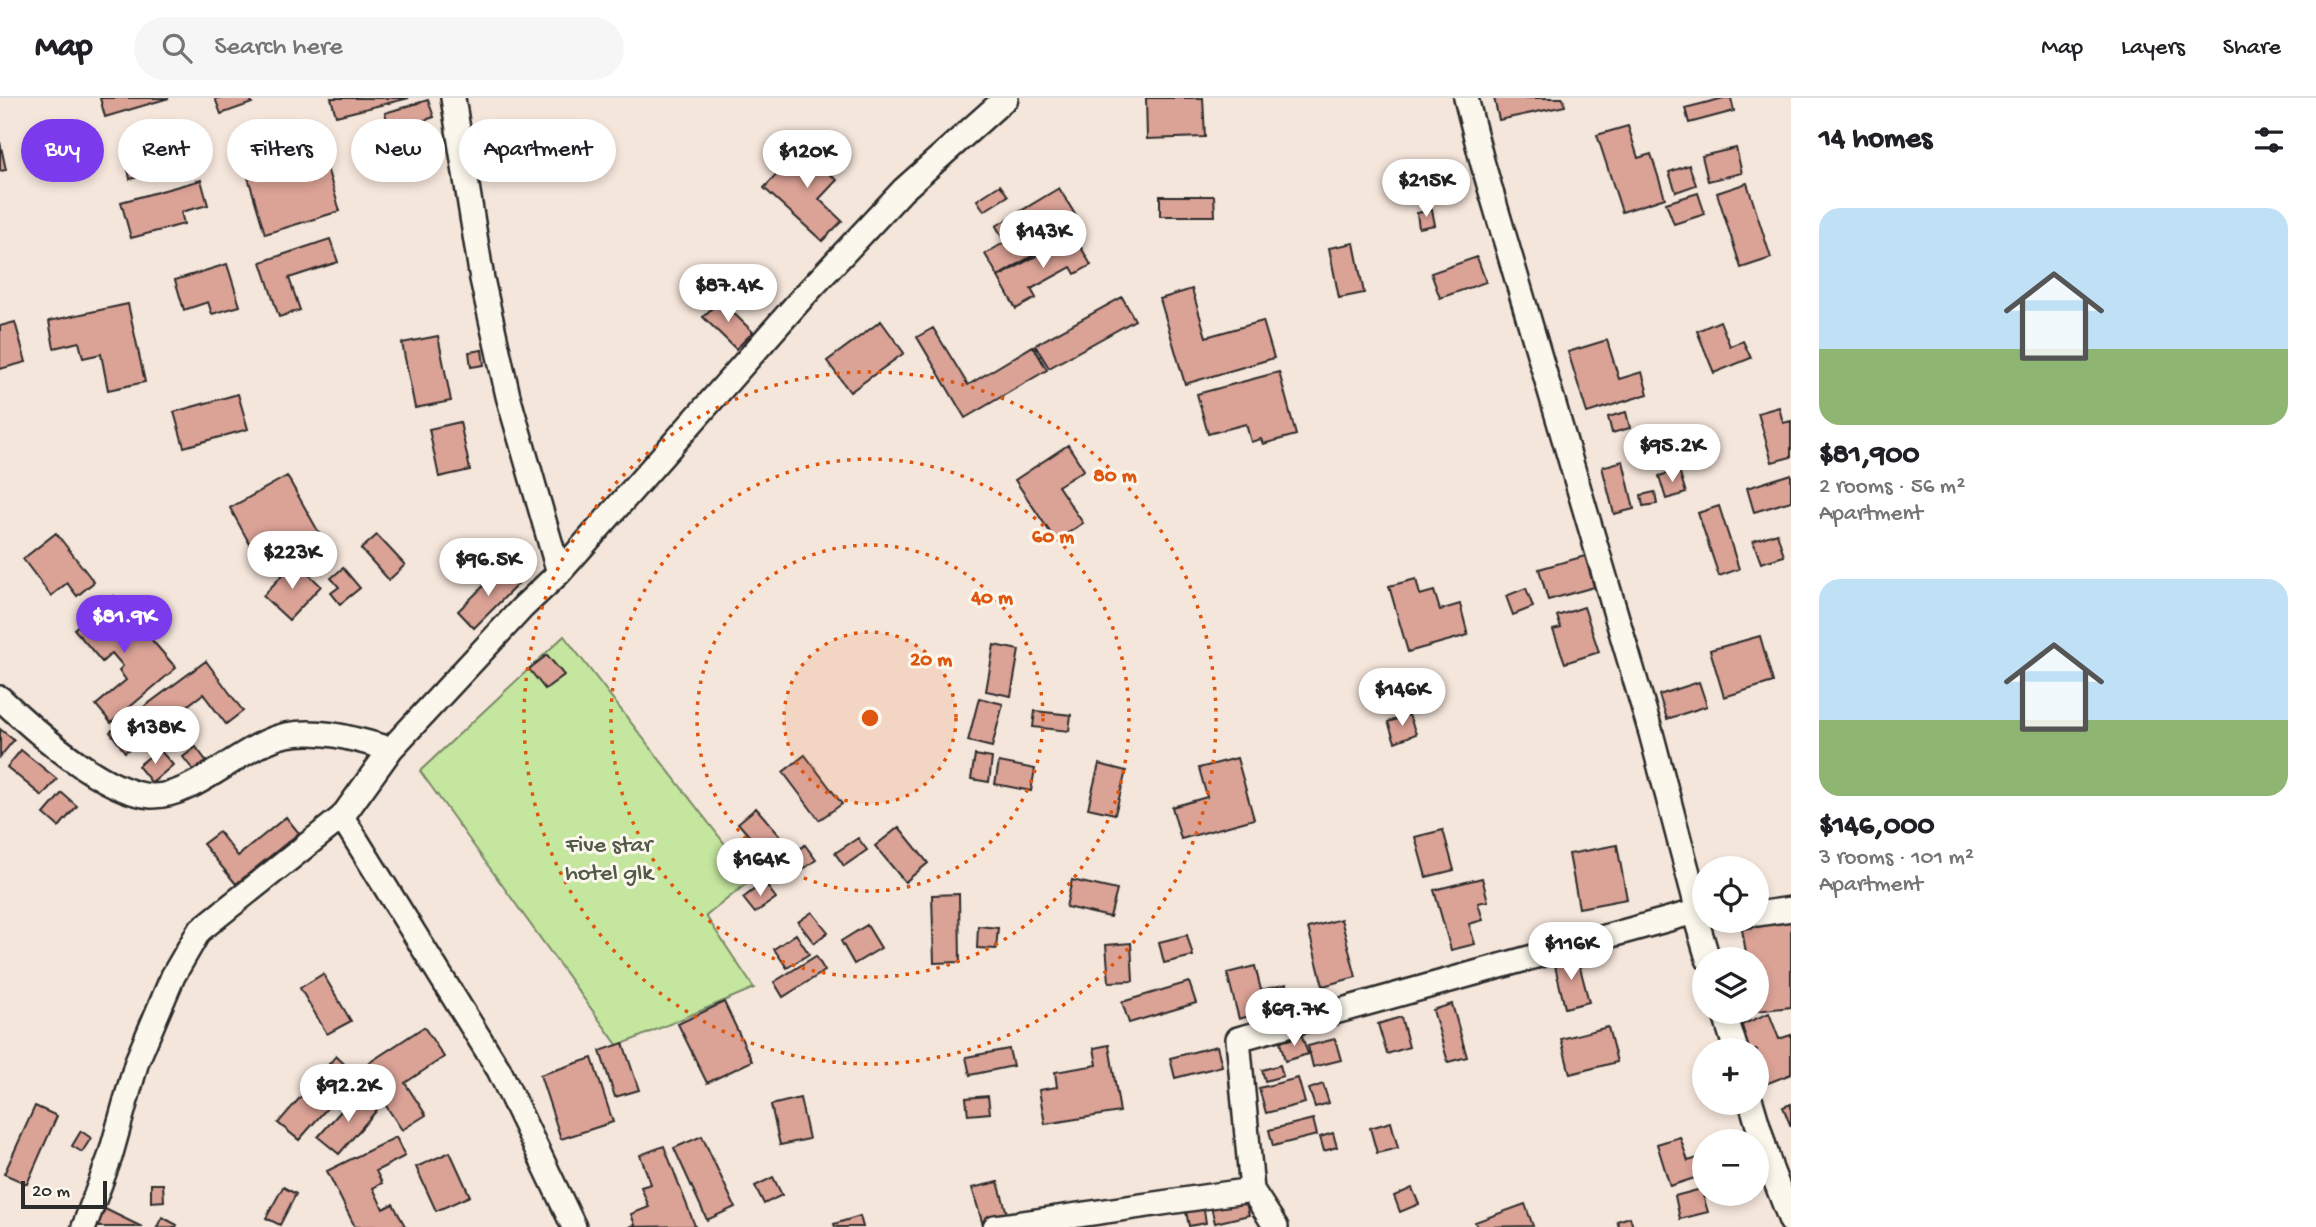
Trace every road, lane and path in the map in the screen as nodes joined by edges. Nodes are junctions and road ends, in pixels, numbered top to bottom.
1 (453, 98) edge
2 (1006, 98) edge
3 (1466, 98) edge
4 (559, 573) junction
5 (0, 698) edge
6 (391, 749) junction
7 (342, 817) junction
8 (1692, 879) edge
9 (1791, 909) edge
10 (1769, 912) edge
11 (1692, 913) edge
12 (1755, 1115) edge
13 (1252, 1190) junction
14 (1791, 1221) edge
15 (85, 1227) edge
16 (575, 1227) edge
17 (995, 1227) edge
18 (1276, 1227) edge

1 - 4 street
2 - 4 street
3 - 8 street
4 - 6 street
5 - 6 street
6 - 7 street
7 - 15 street
7 - 16 street
9 - 10 street
11 - 13 street
12 - 14 street
13 - 17 street
13 - 18 street

